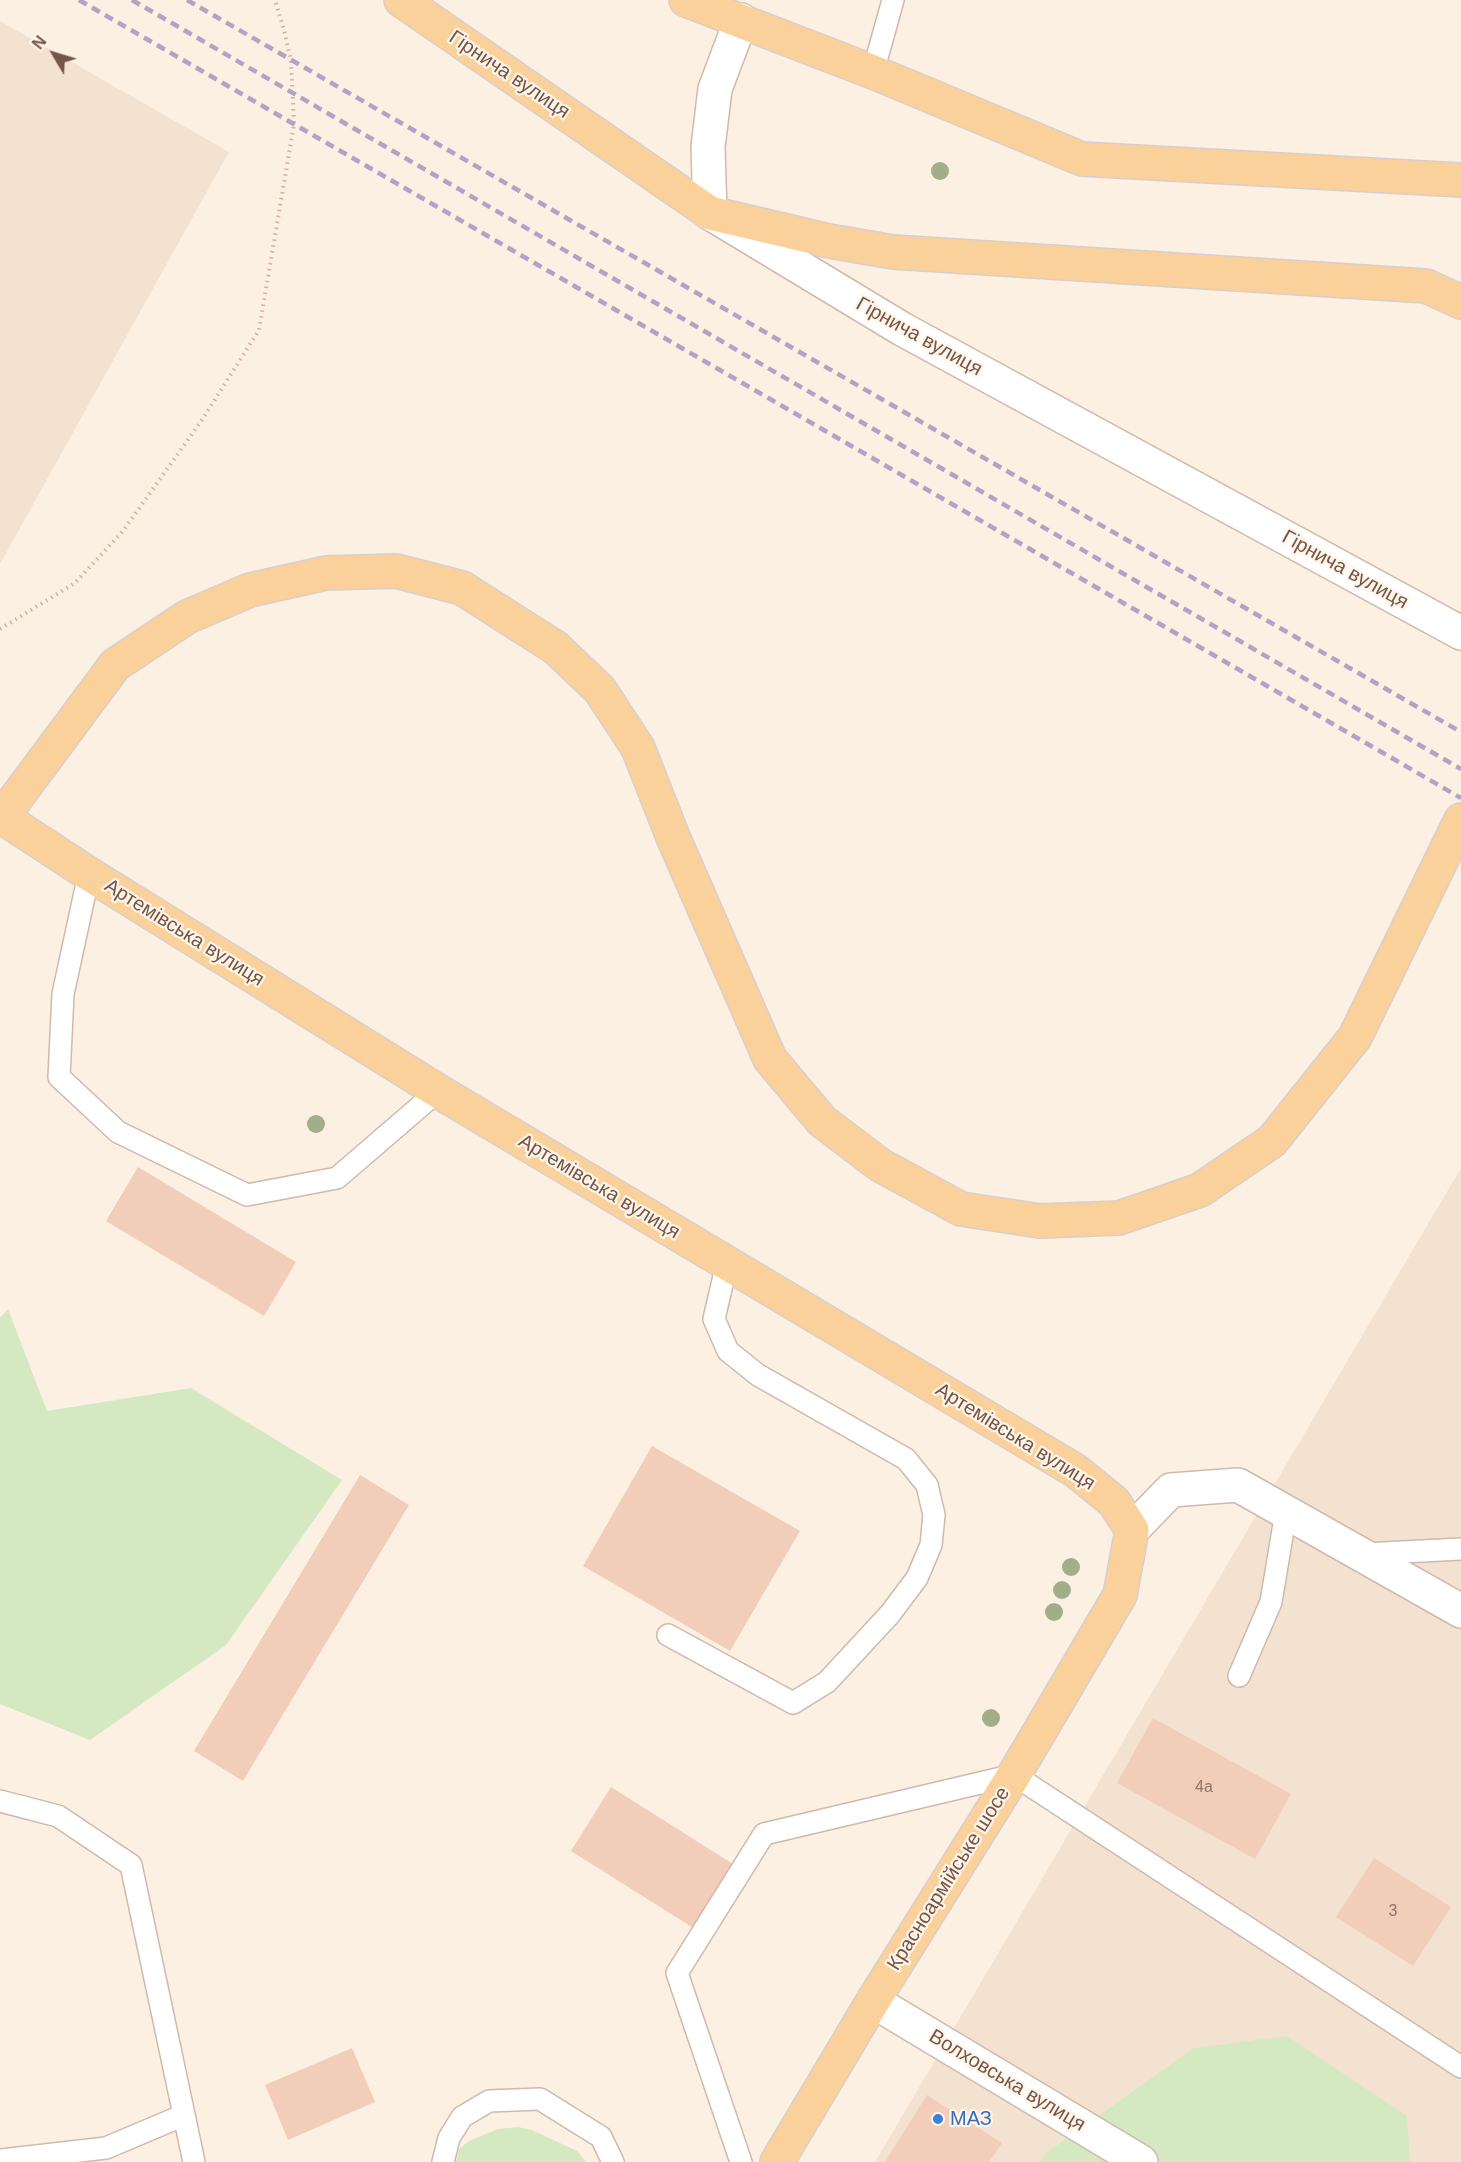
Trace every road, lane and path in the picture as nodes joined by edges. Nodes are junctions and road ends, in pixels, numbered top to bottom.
1 (275, 0) edge
2 (401, 0) edge
3 (686, 0) edge
4 (893, 0) edge
5 (741, 21) junction
6 (873, 72) junction
7 (1461, 180) edge
8 (710, 213) junction
9 (1461, 302) edge
10 (0, 629) edge
11 (1461, 633) edge
12 (1, 818) edge
13 (1461, 820) edge
14 (89, 874) junction
15 (438, 1091) junction
16 (727, 1263) junction
17 (1286, 1512) junction
18 (1132, 1530) junction
19 (1461, 1549) edge
20 (1360, 1554) junction
21 (1461, 1611) edge
22 (668, 1635) dead end
23 (1239, 1676) dead end
24 (1014, 1775) junction
25 (0, 1801) edge
26 (873, 2001) junction
27 (1461, 2067) edge
28 (184, 2115) junction
29 (0, 2160) edge
30 (194, 2162) edge
31 (443, 2162) edge
32 (613, 2162) edge
33 (741, 2162) edge
34 (777, 2162) edge
35 (1141, 2162) edge

1 - 10 path
2 - 8 main road, Гірнича вулиця
3 - 5 main road
4 - 6 lane
5 - 6 main road
5 - 8 main road
6 - 7 main road
8 - 9 main road
8 - 11 main road, Гірнича вулиця
12 - 13 main road
12 - 14 main road, Артемівська вулиця
14 - 15 main road, Артемівська вулиця
14 - 15 lane
15 - 16 main road, Артемівська вулиця
16 - 18 main road, Артемівська вулиця
16 - 22 lane
17 - 18 main road
17 - 20 main road
17 - 23 lane
18 - 24 main road, Красноармійське шосе
19 - 20 lane
20 - 21 main road
24 - 26 main road, Красноармійське шосе
24 - 27 lane
24 - 33 lane
25 - 28 lane
26 - 34 main road, Красноармійське шосе
26 - 35 main road, Волховська вулиця
28 - 29 lane
28 - 30 lane
31 - 32 lane

